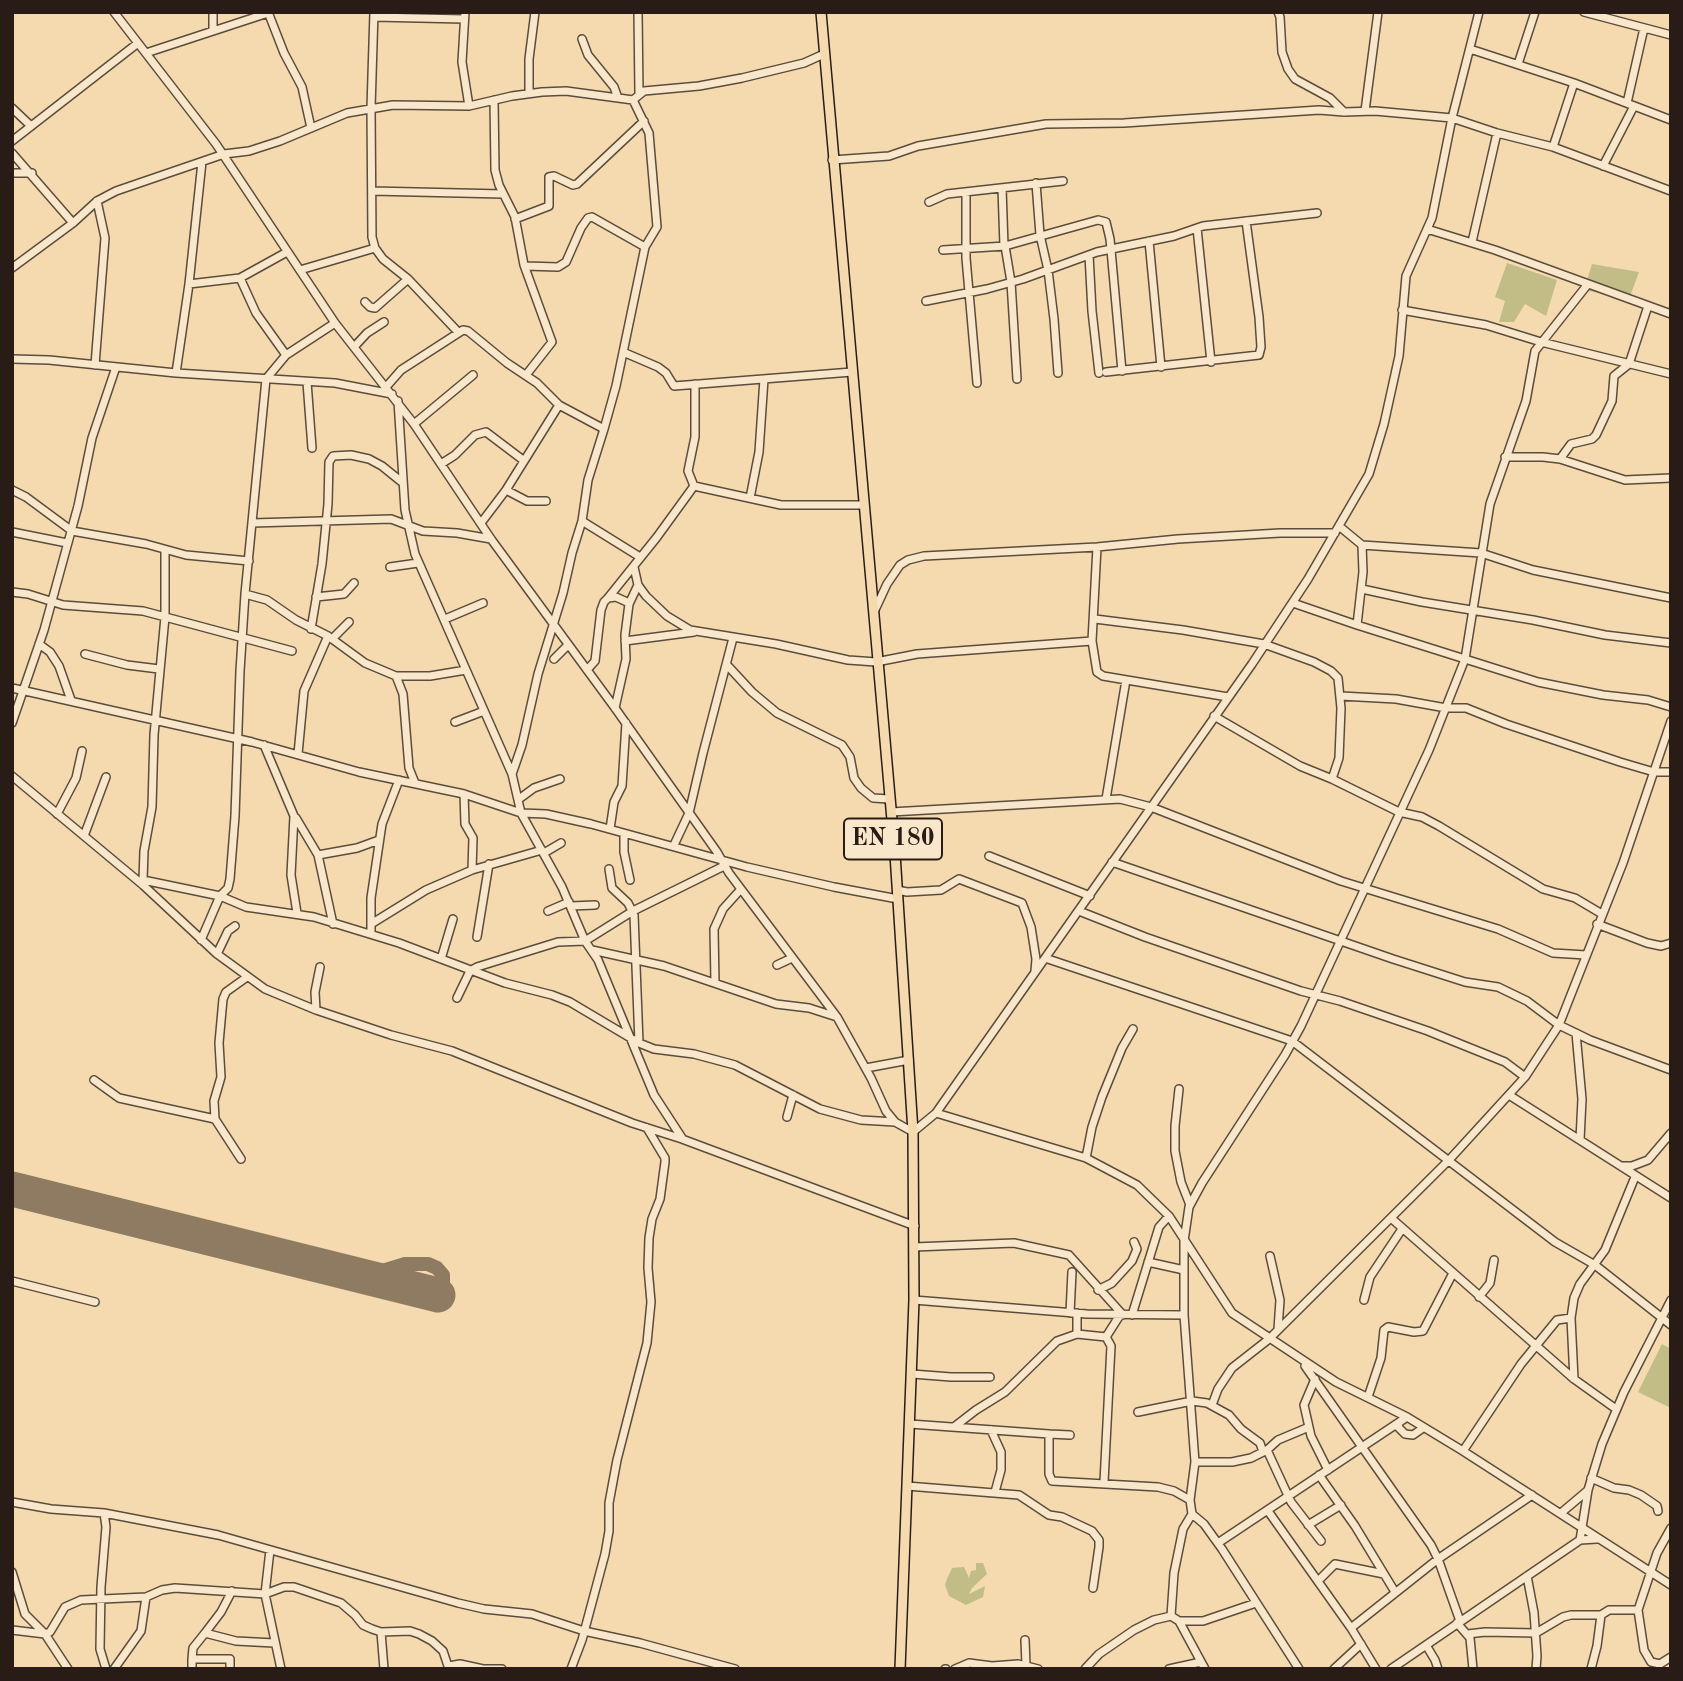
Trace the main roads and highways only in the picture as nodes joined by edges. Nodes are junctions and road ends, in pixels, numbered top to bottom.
1 (821, 12) edge
2 (900, 1669) edge

1 - 2 main road, EN 180

